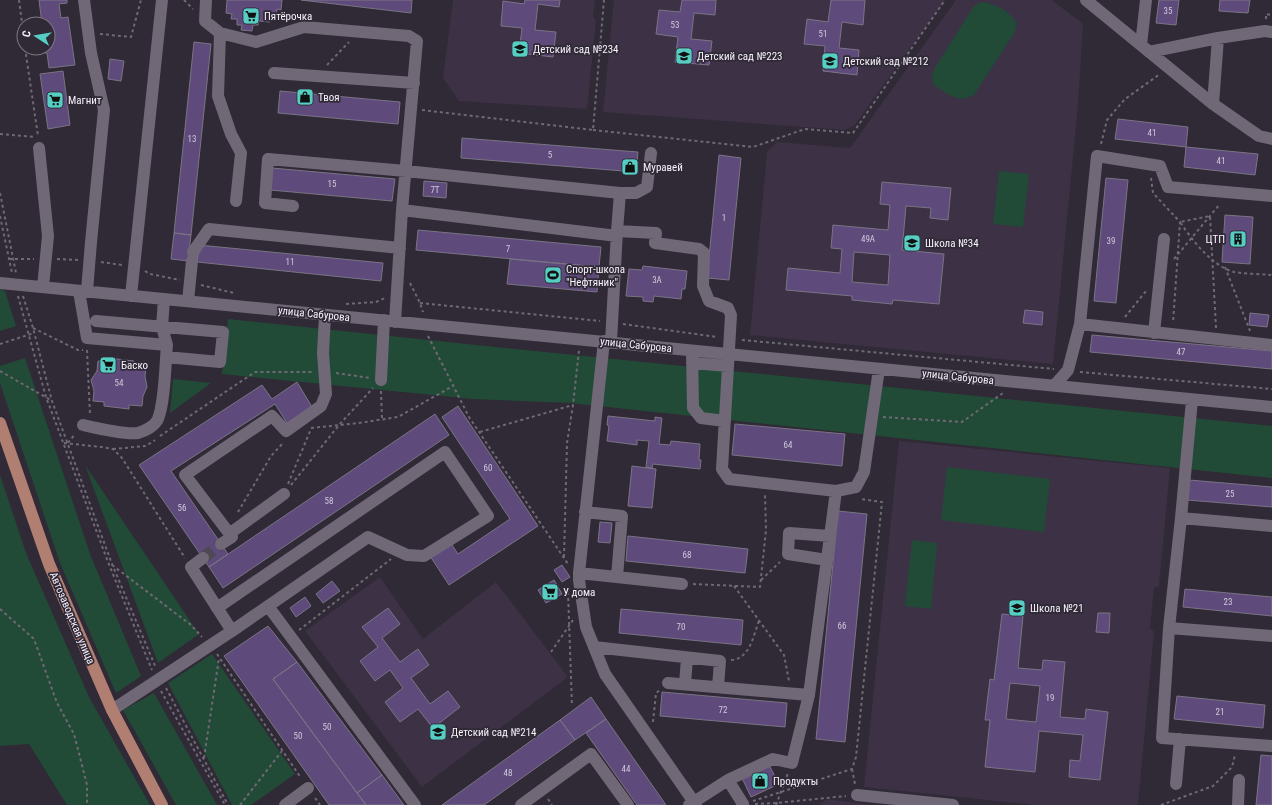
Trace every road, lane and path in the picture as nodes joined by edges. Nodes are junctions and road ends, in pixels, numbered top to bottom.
1 (19, 0) edge
2 (84, 0) edge
3 (141, 0) edge
4 (162, 0) edge
5 (206, 0) edge
6 (604, 0) edge
7 (945, 0) edge
8 (1086, 0) edge
9 (1146, 0) edge
10 (21, 16) edge
11 (359, 32) junction
12 (1272, 32) edge
13 (88, 33) junction
14 (220, 33) junction
15 (1218, 38) junction
16 (1145, 49) junction
17 (26, 56) edge
18 (1169, 68) junction
19 (274, 72) dead end
20 (316, 76) junction
21 (414, 83) junction
22 (1213, 104) junction
23 (412, 108) junction
24 (593, 130) junction
25 (0, 134) edge
26 (1272, 139) edge
27 (39, 148) dead end
28 (651, 153) dead end
29 (1097, 156) junction
30 (406, 171) junction
31 (620, 193) junction
32 (0, 194) edge
33 (1272, 196) edge
34 (236, 201) dead end
35 (293, 206) dead end
36 (402, 210) junction
37 (0, 216) edge
38 (617, 234) junction
39 (1164, 239) dead end
40 (400, 248) junction
41 (46, 259) junction
42 (1212, 259) junction
43 (9, 260) junction
44 (14, 260) junction
45 (89, 260) junction
46 (134, 266) junction
47 (1225, 267) junction
48 (1272, 275) edge
49 (190, 282) junction
50 (410, 282) dead end
51 (0, 283) edge
52 (17, 284) junction
53 (43, 287) junction
54 (83, 291) junction
55 (397, 292) junction
56 (237, 294) dead end
57 (131, 296) junction
58 (164, 299) junction
59 (188, 301) junction
60 (420, 303) junction
61 (345, 304) dead end
62 (325, 315) junction
63 (96, 321) dead end
64 (390, 321) junction
65 (613, 322) junction
66 (424, 324) junction
67 (1080, 324) junction
68 (162, 327) junction
69 (33, 328) junction
70 (1154, 332) junction
71 (34, 333) junction
72 (29, 335) junction
73 (730, 338) junction
74 (1216, 339) junction
75 (580, 340) junction
76 (607, 342) junction
77 (0, 344) edge
78 (87, 344) junction
79 (1257, 344) junction
80 (1272, 345) edge
81 (167, 351) junction
82 (692, 357) junction
83 (728, 360) junction
84 (879, 369) junction
85 (1068, 370) junction
86 (0, 372) edge
87 (324, 372) junction
88 (381, 380) junction
89 (1004, 381) junction
90 (453, 386) junction
91 (1054, 386) junction
92 (1272, 389) edge
93 (46, 397) junction
94 (1192, 400) junction
95 (52, 401) junction
96 (573, 405) junction
97 (1272, 408) edge
98 (872, 417) junction
99 (382, 419) junction
100 (725, 421) junction
101 (0, 423) edge
102 (308, 423) junction
103 (83, 425) junction
104 (339, 425) junction
105 (290, 429) junction
106 (480, 432) junction
107 (64, 443) junction
108 (68, 444) junction
109 (113, 449) junction
110 (765, 484) junction
111 (856, 486) junction
112 (836, 491) junction
113 (284, 494) junction
114 (585, 512) junction
115 (1181, 518) junction
116 (1272, 526) edge
117 (228, 532) junction
118 (830, 536) junction
119 (221, 544) tunnel mouth
120 (399, 552) junction
121 (788, 554) junction
122 (203, 558) tunnel mouth
123 (564, 558) junction
124 (827, 560) junction
125 (108, 562) junction
126 (112, 564) junction
127 (192, 567) junction
128 (617, 577) junction
129 (579, 579) junction
130 (761, 580) junction
131 (682, 584) joint
132 (734, 586) junction
133 (583, 605) junction
134 (268, 606) junction
135 (217, 608) junction
136 (0, 609) edge
137 (759, 621) junction
138 (569, 626) junction
139 (1169, 628) junction
140 (232, 631) junction
141 (1272, 636) edge
142 (291, 637) junction
143 (209, 645) junction
144 (594, 647) junction
145 (551, 652) dead end
146 (219, 658) junction
147 (687, 658) junction
148 (720, 661) junction
149 (158, 679) junction
150 (668, 683) joint
151 (685, 684) junction
152 (718, 687) junction
153 (792, 694) junction
154 (809, 695) junction
155 (572, 706) dead end
156 (112, 710) junction
157 (1180, 739) junction
158 (651, 741) junction
159 (1238, 743) junction
160 (1272, 746) edge
161 (282, 750) junction
162 (204, 760) junction
163 (792, 763) junction
164 (852, 769) junction
165 (300, 777) dead end
166 (728, 780) junction
167 (1239, 780) dead end
168 (1176, 784) dead end
169 (308, 788) dead end
170 (780, 792) junction
171 (857, 795) junction
172 (692, 804) edge
173 (743, 804) edge
174 (776, 804) edge
175 (87, 805) edge
176 (162, 805) edge
177 (225, 805) edge
178 (228, 805) edge
179 (240, 805) edge
180 (285, 805) edge
181 (415, 805) edge
182 (522, 805) edge
183 (628, 805) edge
184 (952, 805) edge
185 (1161, 805) edge
186 (1238, 805) edge

1 - 10 path
2 - 13 street
3 - 13 path
4 - 46 street
5 - 14 street
6 - 24 path
7 - 24 path
8 - 16 street
9 - 16 street
11 - 14 street
11 - 20 path
11 - 21 street
12 - 15 street
13 - 45 street
14 - 34 street
15 - 16 street
15 - 22 street
16 - 18 street
17 - 25 path
18 - 22 street
18 - 29 path
19 - 20 street
20 - 21 street
21 - 23 street
22 - 26 street
23 - 24 path
23 - 30 street
27 - 41 street
28 - 31 street
29 - 33 street
29 - 67 street
30 - 31 street
30 - 35 street
30 - 36 street
31 - 38 street
32 - 44 path
36 - 38 street
36 - 40 street
37 - 43 path
38 - 65 street
38 - 73 street
39 - 70 street
40 - 49 street
40 - 55 street
41 - 44 path
41 - 45 path
41 - 53 street
42 - 42 path
42 - 47 path
42 - 74 path
43 - 44 path
43 - 52 path
44 - 52 path
45 - 46 path
45 - 54 street
46 - 49 path
46 - 57 street
47 - 48 path
47 - 79 path
49 - 56 path
49 - 59 street
50 - 60 path
51 - 52 street, улица Сабурова
52 - 53 street, улица Сабурова
52 - 69 path
52 - 72 path
53 - 54 street, улица Сабурова
54 - 57 street, улица Сабурова
54 - 78 street
55 - 61 path
55 - 64 street
57 - 58 street, улица Сабурова
58 - 59 street, улица Сабурова
58 - 68 street
59 - 62 street, улица Сабурова
60 - 65 path
60 - 66 path
62 - 64 street, улица Сабурова
62 - 87 street
63 - 68 street
64 - 66 street, улица Сабурова
64 - 88 street
65 - 73 path
65 - 76 street
66 - 75 street, улица Сабурова
66 - 90 path
67 - 70 street
67 - 85 street
68 - 81 street
68 - 81 street
69 - 71 path
69 - 78 path
70 - 74 street
71 - 72 path
71 - 95 path
72 - 77 path
72 - 93 path
73 - 83 street
73 - 85 path
74 - 79 street
75 - 76 street, улица Сабурова
75 - 96 path
76 - 82 street, улица Сабурова
76 - 114 street
78 - 81 street
78 - 103 path
79 - 80 street
81 - 103 street
82 - 83 street, улица Сабурова
82 - 100 street
83 - 84 street, улица Сабурова
83 - 100 street
84 - 89 street, улица Сабурова
84 - 98 street
85 - 91 street
85 - 92 path
86 - 93 path
87 - 88 path
87 - 102 street
87 - 109 path
88 - 99 path
88 - 104 path
89 - 91 street, улица Сабурова
89 - 98 path
90 - 99 path
90 - 106 path
91 - 94 street, улица Сабурова
93 - 95 path
93 - 107 path
94 - 97 street, улица Сабурова
94 - 115 street
95 - 108 path
96 - 106 path
96 - 123 path
98 - 111 street
99 - 104 path
100 - 110 street
101 - 156 main road, Автозаводская улица
102 - 104 path
102 - 105 street
102 - 113 path
103 - 108 path
104 - 113 path
105 - 117 path
105 - 117 street
106 - 123 path
107 - 108 path
107 - 125 path
108 - 109 path
108 - 126 path
109 - 127 path
110 - 112 street
110 - 130 path
111 - 112 street
111 - 164 path
112 - 118 street
113 - 117 street
114 - 128 street
114 - 129 street
115 - 116 street
115 - 139 street
117 - 119 street
118 - 121 street
118 - 124 street
120 - 134 street
120 - 135 street
120 - 142 path
121 - 124 street
121 - 130 path
122 - 127 street
123 - 129 path
124 - 154 street
125 - 126 path
125 - 149 path
126 - 143 path
126 - 149 path
127 - 135 street
128 - 129 street
128 - 131 street
129 - 133 street
129 - 138 path
130 - 132 path
131 - 132 path
132 - 137 path
133 - 138 path
133 - 144 street
134 - 140 street
134 - 142 street
135 - 140 street
136 - 175 path
137 - 148 path
137 - 153 path
138 - 145 path
138 - 155 path
139 - 141 street
139 - 157 street
140 - 143 street
142 - 181 street
143 - 146 path
143 - 149 street
144 - 147 street
144 - 158 street
146 - 161 path
146 - 162 path
147 - 148 street
147 - 151 street
148 - 152 street
149 - 156 street
149 - 162 path
149 - 177 path
150 - 151 street
150 - 158 path
151 - 152 street
152 - 153 street
153 - 154 street
154 - 163 street
156 - 176 main road, Автозаводская улица
157 - 159 street
157 - 168 street
158 - 172 street
159 - 160 street
159 - 185 path
161 - 165 path
161 - 179 path
162 - 178 path
163 - 166 street
163 - 170 path
164 - 170 path
164 - 171 path
166 - 172 street
166 - 173 street
167 - 186 street
169 - 180 street
170 - 173 path
170 - 174 path
171 - 174 path
171 - 184 street
173 - 174 path
182 - 183 street

